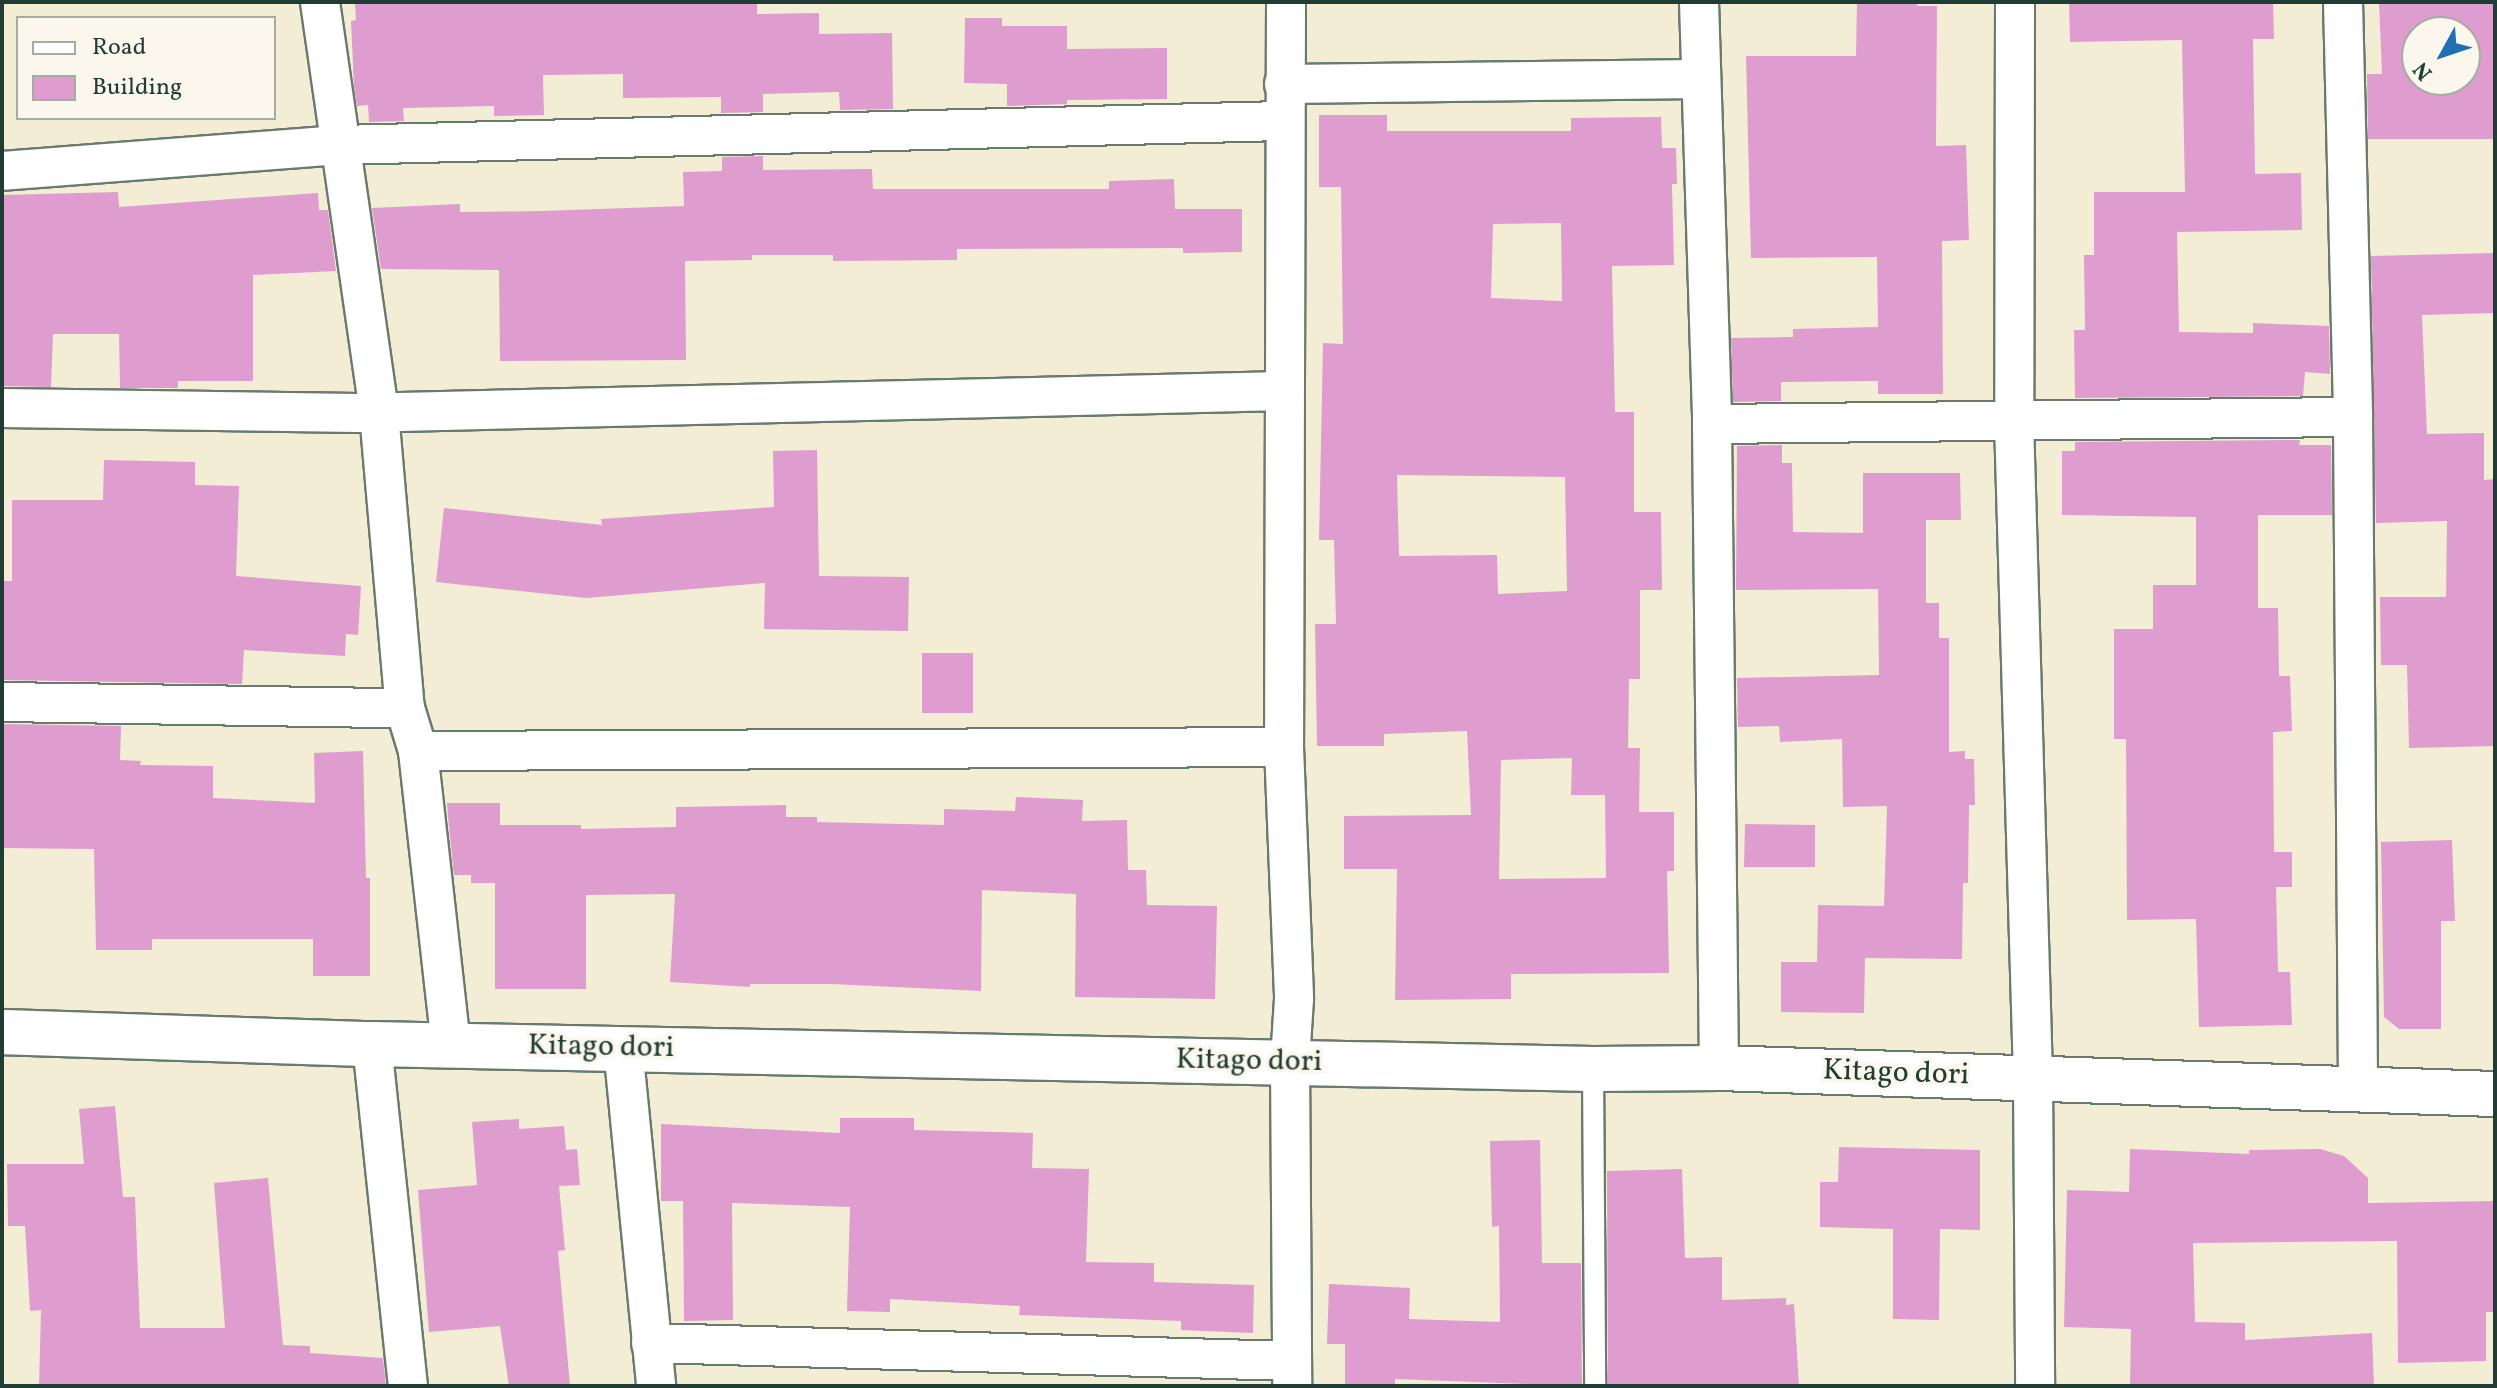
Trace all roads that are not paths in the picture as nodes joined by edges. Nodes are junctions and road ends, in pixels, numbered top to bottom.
1 (320, 2) edge
2 (1286, 2) edge
3 (1699, 2) edge
4 (2015, 2) edge
5 (2343, 2) edge
6 (1700, 79) junction
7 (1284, 84) junction
8 (1284, 121) junction
9 (340, 145) junction
10 (2, 171) edge
11 (1284, 391) junction
12 (2, 408) edge
13 (379, 413) junction
14 (2353, 417) junction
15 (2014, 421) junction
16 (1712, 424) junction
17 (2, 702) edge
18 (405, 708) junction
19 (1284, 747) junction
20 (418, 751) junction
21 (2, 1032) edge
22 (372, 1044) junction
23 (451, 1045) junction
24 (623, 1047) junction
25 (1290, 1061) junction
26 (1719, 1068) junction
27 (1593, 1069) junction
28 (2033, 1077) junction
29 (2358, 1090) junction
30 (2495, 1094) edge
31 (651, 1343) junction
32 (1291, 1373) edge
33 (408, 1386) edge
34 (656, 1386) edge
35 (1595, 1386) edge
36 (2035, 1386) edge

1 - 9 street
2 - 7 street
3 - 6 street
4 - 15 street
5 - 14 street
6 - 7 street
6 - 16 street
7 - 8 street
8 - 9 street
8 - 11 street
9 - 10 street
9 - 13 street
11 - 13 street
11 - 19 street
12 - 13 street
13 - 18 street
14 - 15 street
14 - 29 street
15 - 16 street
15 - 28 street
16 - 26 street
17 - 18 street
18 - 20 street
19 - 20 street
19 - 25 street
20 - 23 street
21 - 22 street, Kitago dori
22 - 23 street, Kitago dori
22 - 33 street
23 - 24 street, Kitago dori
24 - 25 street, Kitago dori
24 - 31 street
25 - 27 street, Kitago dori
25 - 32 street
26 - 27 street, Kitago dori
26 - 28 street, Kitago dori
27 - 35 lane
28 - 29 street, Kitago dori
28 - 36 street
29 - 30 street, Kitago dori
31 - 32 street
31 - 34 street

